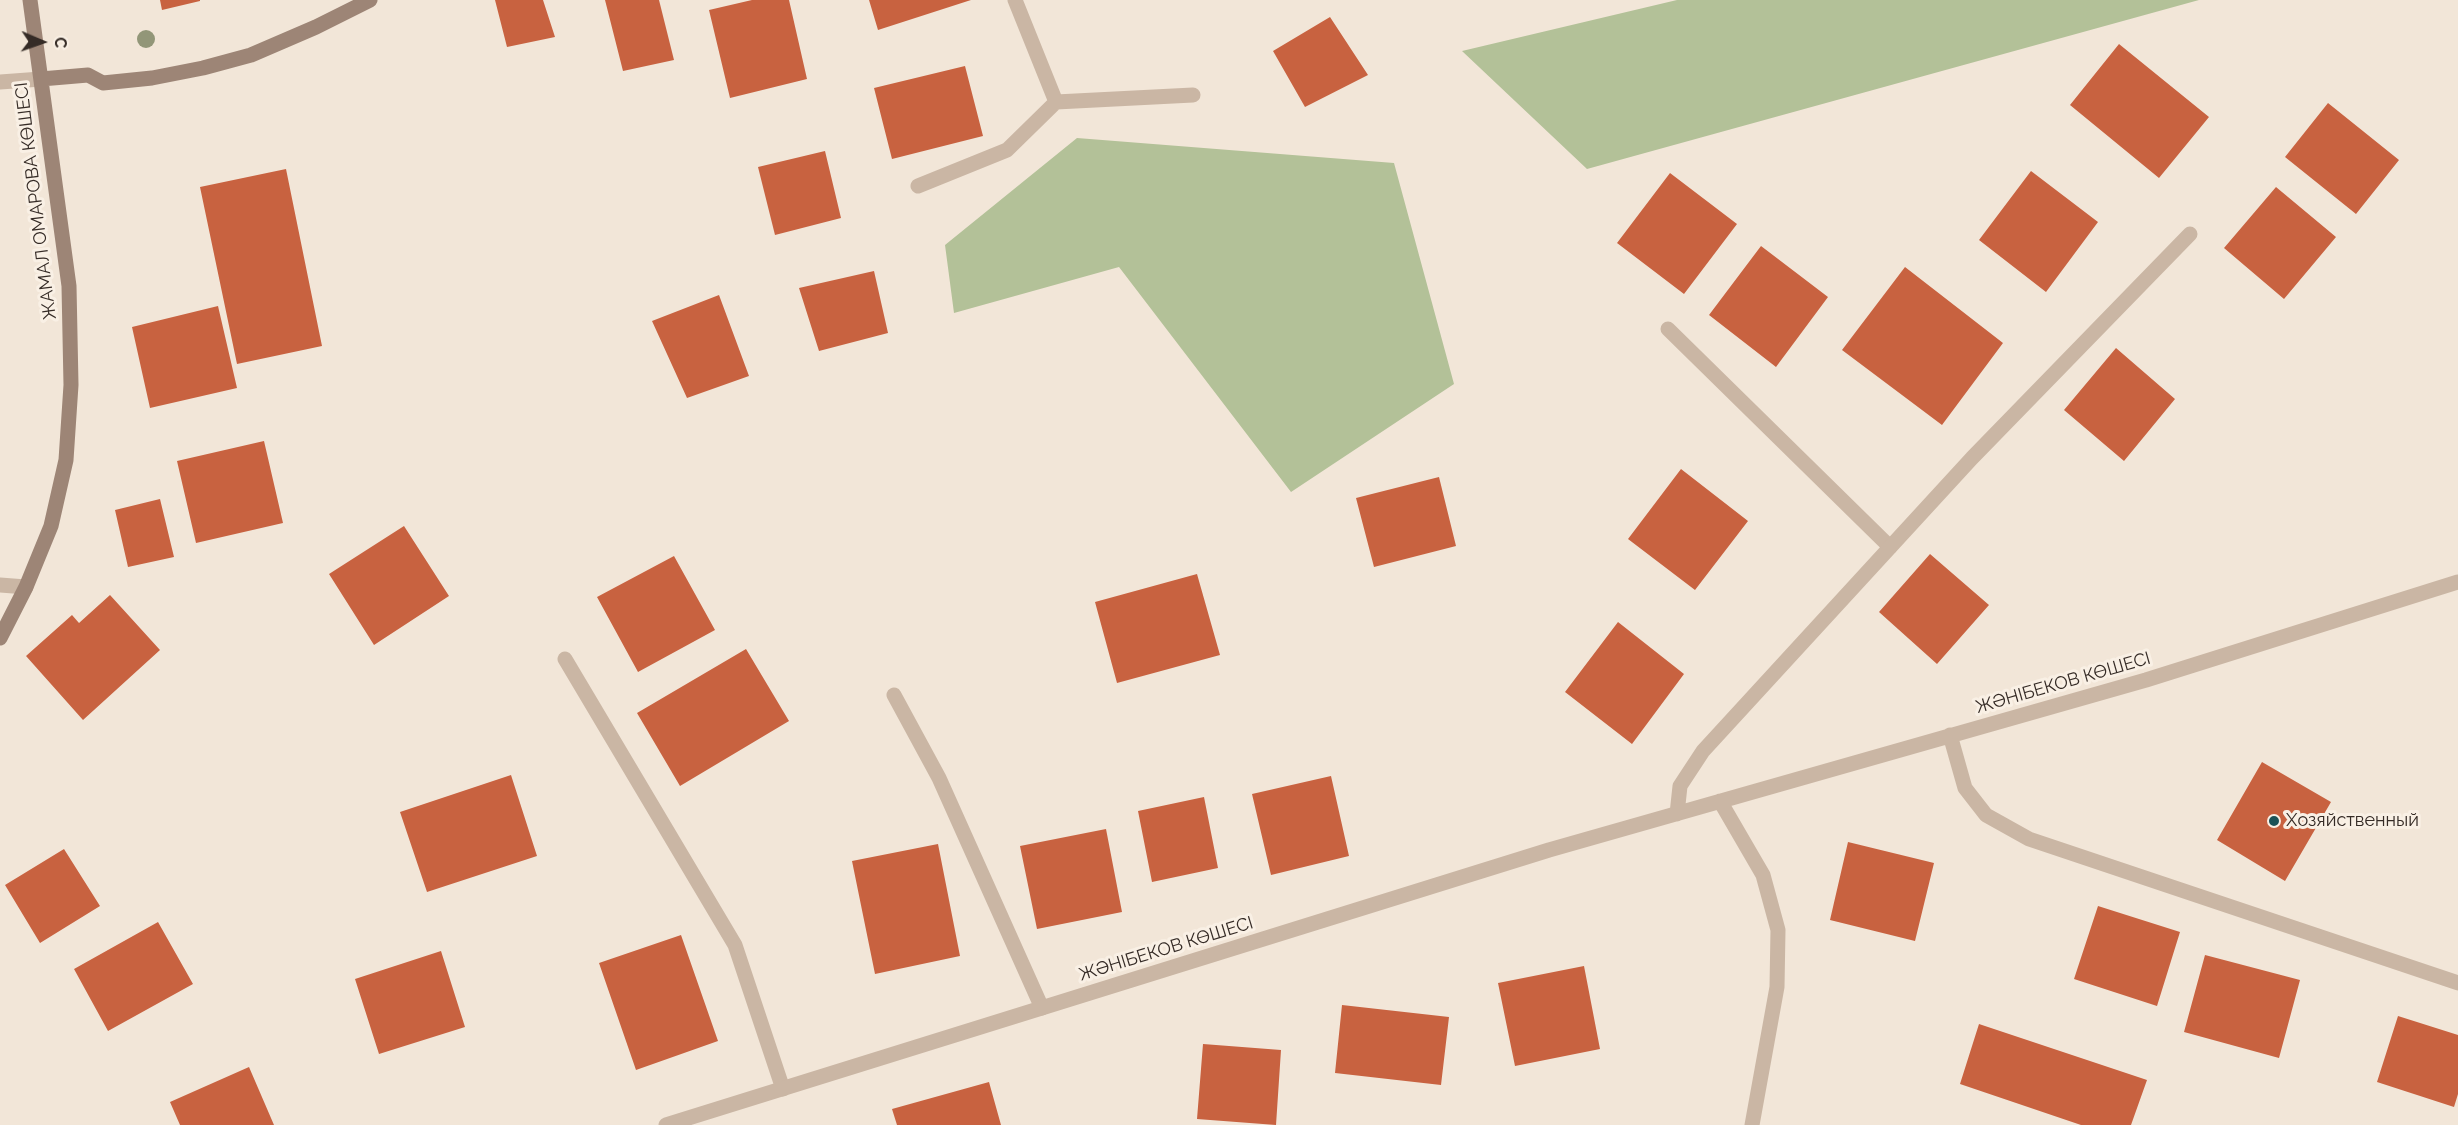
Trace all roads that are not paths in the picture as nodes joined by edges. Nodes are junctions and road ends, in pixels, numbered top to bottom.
1 (30, 0) edge
2 (370, 0) edge
3 (1016, 0) edge
4 (41, 79) junction
5 (0, 81) edge
6 (1193, 95) dead end
7 (1056, 102) junction
8 (918, 186) dead end
9 (2190, 234) dead end
10 (1668, 329) dead end
11 (1890, 547) junction
12 (2458, 582) edge
13 (0, 585) edge
14 (26, 587) junction
15 (0, 638) edge
16 (565, 659) dead end
17 (894, 695) dead end
18 (1950, 735) junction
19 (1720, 801) junction
20 (1677, 814) junction
21 (2458, 983) edge
22 (1042, 1008) junction
23 (783, 1089) junction
24 (666, 1125) edge
25 (1752, 1125) edge

1 - 4 street, ЖАМАЛ ОМАРОВА КӨШЕСІ
2 - 4 street
3 - 7 street
4 - 5 street
4 - 14 street, ЖАМАЛ ОМАРОВА КӨШЕСІ
6 - 7 street
7 - 8 street
9 - 11 street
10 - 11 street
11 - 20 street
12 - 18 street, ЖӘНІБЕКОВ КӨШЕСІ
13 - 14 street
14 - 15 street, ЖАМАЛ ОМАРОВА КӨШЕСІ
16 - 23 street
17 - 22 street
18 - 19 street, ЖӘНІБЕКОВ КӨШЕСІ
18 - 21 street
19 - 20 street, ЖӘНІБЕКОВ КӨШЕСІ
19 - 25 street
20 - 22 street, ЖӘНІБЕКОВ КӨШЕСІ
22 - 23 street, ЖӘНІБЕКОВ КӨШЕСІ
23 - 24 street, ЖӘНІБЕКОВ КӨШЕСІ

